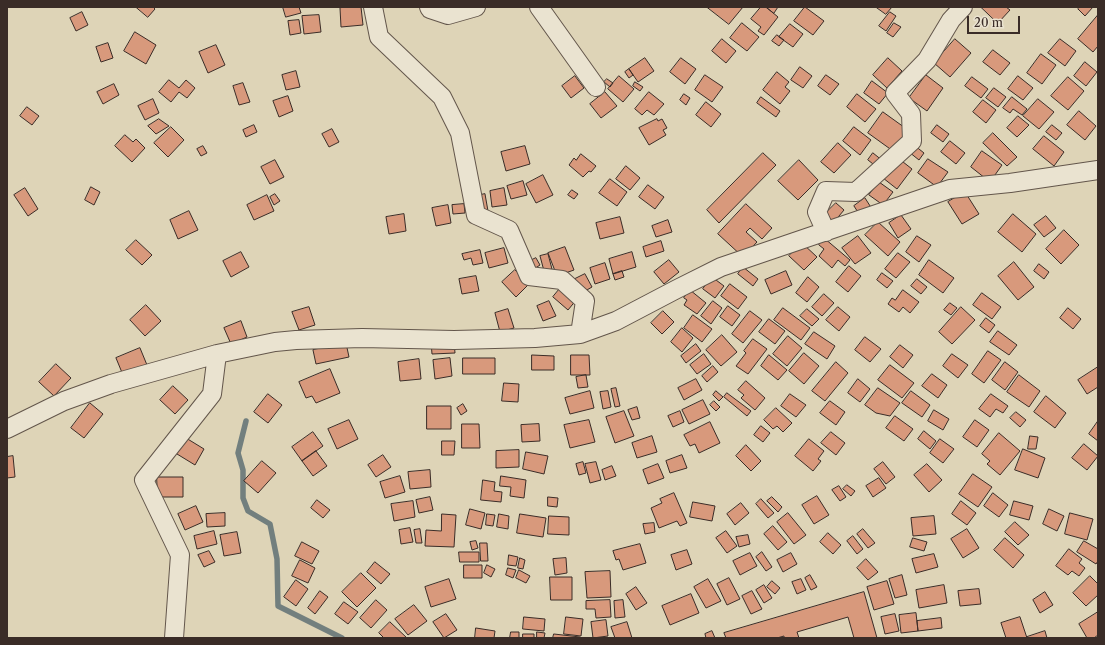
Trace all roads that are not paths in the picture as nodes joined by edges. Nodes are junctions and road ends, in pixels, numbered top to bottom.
1 (373, 7) edge
2 (429, 7) edge
3 (476, 7) edge
4 (539, 7) edge
5 (963, 7) edge
6 (596, 87) dead end
7 (1098, 170) edge
8 (826, 232) junction
9 (580, 334) junction
10 (217, 354) junction
11 (7, 429) edge
12 (174, 638) edge

1 - 9 street
2 - 3 street
4 - 6 street
5 - 8 street
7 - 8 street
8 - 9 street
9 - 10 street
10 - 11 street
10 - 12 street

